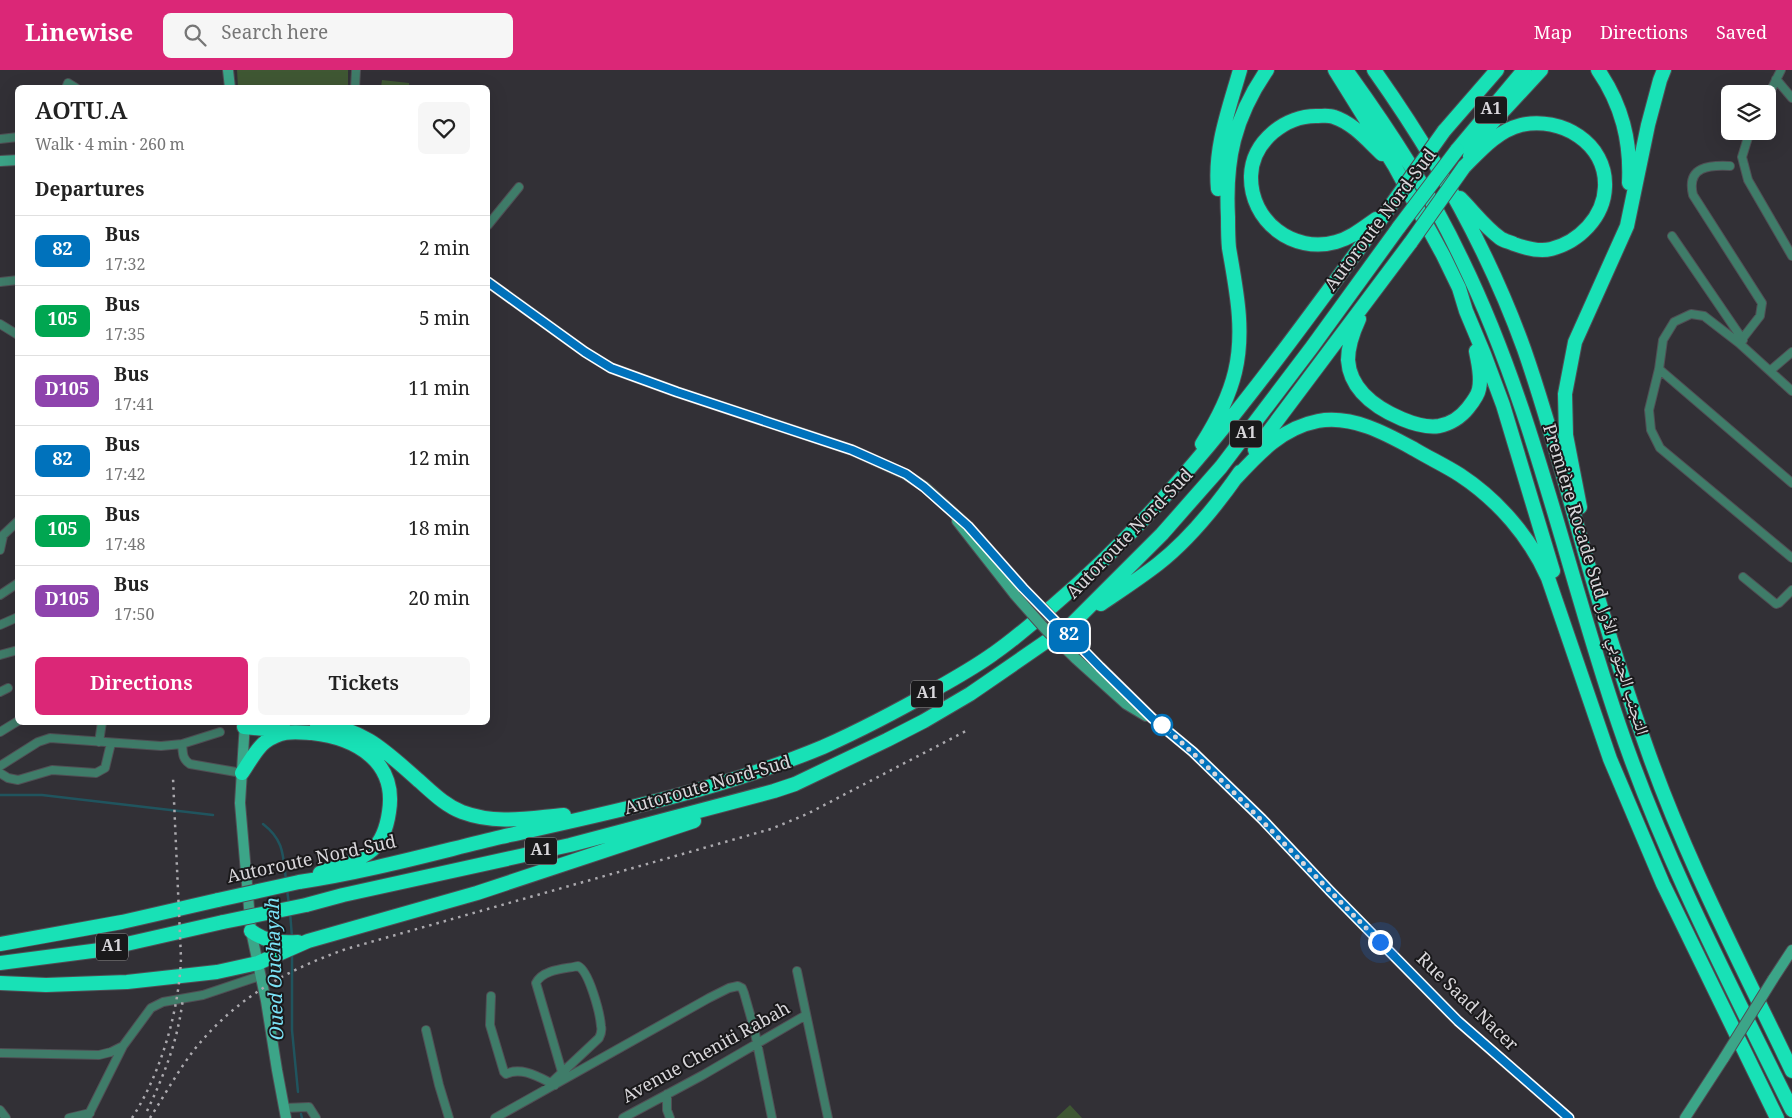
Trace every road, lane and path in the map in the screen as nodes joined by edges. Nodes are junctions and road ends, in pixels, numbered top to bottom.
1 (228, 70) edge
2 (356, 70) edge
3 (1240, 70) edge
4 (1267, 70) edge
5 (1335, 70) edge
6 (1346, 70) edge
7 (1374, 70) edge
8 (1497, 70) edge
9 (1524, 70) edge
10 (1541, 70) edge
11 (1598, 70) edge
12 (1664, 70) edge
13 (1781, 70) edge
14 (1776, 80) junction
15 (230, 85) edge
16 (355, 85) edge
17 (1774, 85) edge
18 (1792, 98) edge
19 (15, 137) edge
20 (0, 139) edge
21 (1747, 140) edge
22 (15, 160) edge
23 (0, 161) edge
24 (1394, 165) junction
25 (1730, 166) dead end
26 (1464, 167) junction
27 (1449, 185) junction
28 (519, 187) dead end
29 (1386, 211) junction
30 (490, 223) edge
31 (1627, 226) junction
32 (1672, 236) dead end
33 (1229, 246) junction
34 (1791, 251) edge
35 (1389, 270) junction
36 (15, 280) edge
37 (0, 282) edge
38 (490, 283) edge
39 (0, 324) edge
40 (1472, 328) junction
41 (15, 333) edge
42 (1741, 341) junction
43 (1792, 352) edge
44 (1659, 368) junction
45 (1771, 370) junction
46 (1792, 391) edge
47 (1235, 479) junction
48 (1792, 483) edge
49 (1171, 490) junction
50 (15, 523) edge
51 (2, 537) edge
52 (0, 550) edge
53 (1792, 558) edge
54 (1591, 574) junction
55 (1744, 577) dead end
56 (15, 585) edge
57 (1792, 590) edge
58 (1019, 592) junction
59 (0, 595) edge
60 (15, 618) edge
61 (1073, 623) junction
62 (0, 625) edge
63 (15, 651) edge
64 (0, 655) edge
65 (8, 688) dead end
66 (0, 692) edge
67 (1587, 692) junction
68 (1152, 718) junction
69 (15, 723) edge
70 (102, 725) edge
71 (245, 725) edge
72 (328, 725) edge
73 (286, 731) junction
74 (0, 732) edge
75 (220, 732) dead end
76 (99, 742) junction
77 (111, 743) junction
78 (182, 744) junction
79 (0, 766) edge
80 (0, 773) edge
81 (242, 773) junction
82 (774, 791) junction
83 (629, 807) junction
84 (299, 882) junction
85 (251, 931) junction
86 (0, 944) edge
87 (286, 946) junction
88 (1792, 950) edge
89 (0, 963) edge
90 (259, 969) junction
91 (797, 971) dead end
92 (0, 984) edge
93 (491, 996) dead end
94 (806, 1016) junction
95 (426, 1030) dead end
96 (756, 1043) junction
97 (123, 1046) junction
98 (0, 1053) edge
99 (1792, 1071) edge
100 (562, 1072) junction
101 (553, 1084) junction
102 (666, 1094) junction
103 (1792, 1110) edge
104 (285, 1113) edge
105 (88, 1115) edge
106 (1777, 1117) edge
107 (69, 1118) edge
108 (316, 1118) edge
109 (449, 1118) edge
110 (495, 1118) edge
111 (623, 1118) edge
112 (670, 1118) edge
113 (772, 1118) edge
114 (828, 1118) edge
115 (1569, 1118) edge
116 (1685, 1118) edge

1 - 15 main road
2 - 16 street
3 - 33 highway
4 - 33 highway
5 - 24 highway
6 - 103 highway, Première Rocade Sud التجنب الجنوبي الأول
7 - 27 highway, Première Rocade Sud التجنب الجنوبي الأول
8 - 29 highway, Autoroute Nord-Sud / A1, bridge
9 - 61 highway, Autoroute Nord-Sud / A1, bridge
10 - 26 highway
11 - 31 highway
12 - 31 highway
13 - 14 street
14 - 17 street
14 - 18 street
19 - 20 street
21 - 34 street
22 - 23 main road
24 - 29 highway
24 - 40 highway
25 - 42 street
26 - 27 highway
26 - 35 highway, bridge
27 - 54 highway, Première Rocade Sud التجنب الجنوبي الأول
28 - 30 street
29 - 49 highway, Autoroute Nord-Sud / A1
31 - 54 highway
32 - 42 street
33 - 49 highway
35 - 40 highway
35 - 47 highway
36 - 37 street
38 - 58 main road
39 - 41 street
40 - 67 highway
42 - 44 street
42 - 45 street
43 - 45 street
44 - 48 street
44 - 53 street
45 - 46 street
47 - 61 highway
47 - 67 highway
49 - 83 highway, Autoroute Nord-Sud / A1
50 - 51 street
51 - 52 street
54 - 99 highway, Première Rocade Sud التجنب الجنوبي الأول
55 - 57 street
56 - 59 street
58 - 68 main road, bridge
58 - 68 main road, bridge
60 - 62 street
61 - 82 highway, Autoroute Nord-Sud / A1
63 - 64 street
65 - 66 street
67 - 106 highway
68 - 115 main road, Rue Saad Nacer
69 - 74 street
70 - 76 street
71 - 73 highway
71 - 81 main road
72 - 83 highway
73 - 81 highway
73 - 84 highway
75 - 78 street
76 - 77 street
76 - 79 street
77 - 78 street
77 - 80 street
78 - 81 street
81 - 85 main road
82 - 87 highway
82 - 89 highway, Autoroute Nord-Sud / A1, bridge
83 - 84 highway, Autoroute Nord-Sud / A1
84 - 86 highway, Autoroute Nord-Sud / A1, bridge
85 - 87 highway
85 - 90 main road
87 - 90 highway
88 - 116 main road, bridge
90 - 92 highway
90 - 97 street
90 - 104 main road
91 - 94 street
93 - 101 street
94 - 96 street, Avenue Cheniti Rabah
94 - 114 street
95 - 109 street
96 - 101 street
96 - 102 street, Avenue Cheniti Rabah
96 - 113 street
97 - 98 street
97 - 105 street
100 - 100 street
100 - 101 street
101 - 110 street
102 - 111 street, Avenue Cheniti Rabah
102 - 112 street
104 - 108 street
105 - 107 street

